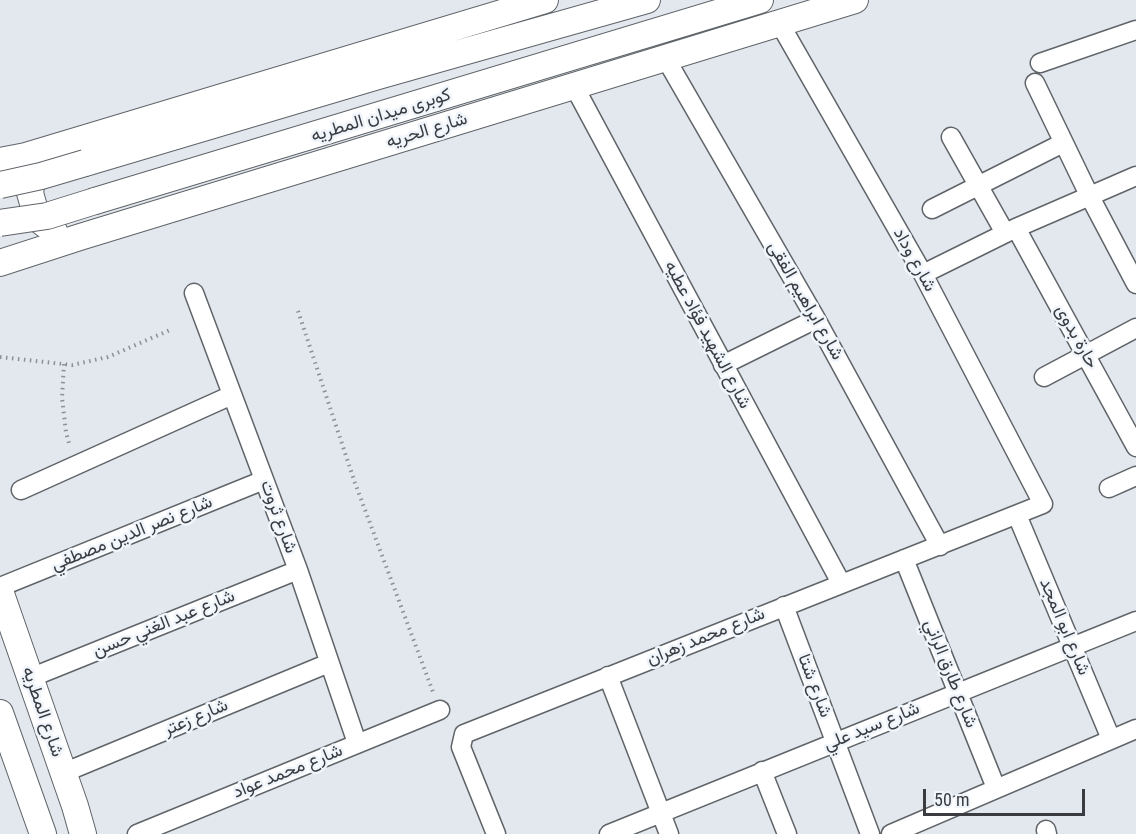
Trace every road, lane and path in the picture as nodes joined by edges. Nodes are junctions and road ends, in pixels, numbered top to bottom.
1 (545, 0) edge
2 (646, 0) edge
3 (760, 0) edge
4 (855, 0) edge
5 (508, 5) edge
6 (780, 24) junction
7 (1136, 30) edge
8 (666, 58) junction
9 (1040, 63) dead end
10 (1035, 83) dead end
11 (574, 86) junction
12 (951, 138) dead end
13 (1064, 143) junction
14 (56, 148) junction
15 (0, 161) edge
16 (1136, 176) edge
17 (0, 185) edge
18 (979, 186) junction
19 (1089, 195) junction
20 (932, 209) dead end
21 (0, 223) edge
22 (1011, 231) junction
23 (80, 237) junction
24 (0, 263) edge
25 (922, 274) junction
26 (1136, 284) edge
27 (194, 293) dead end
28 (298, 311) dead end
29 (816, 319) junction
30 (1136, 328) edge
31 (170, 330) dead end
32 (1086, 355) junction
33 (0, 357) edge
34 (64, 364) junction
35 (723, 365) junction
36 (1044, 377) dead end
37 (232, 395) junction
38 (1136, 447) edge
39 (76, 465) junction
40 (1136, 476) edge
41 (264, 480) junction
42 (1109, 488) dead end
43 (21, 490) dead end
44 (1042, 500) joint
45 (1017, 515) junction
46 (940, 546) junction
47 (904, 559) junction
48 (298, 570) junction
49 (841, 583) junction
50 (0, 589) edge
51 (784, 606) junction
52 (1136, 621) edge
53 (1073, 647) junction
54 (329, 663) junction
55 (608, 676) junction
56 (30, 678) junction
57 (958, 693) junction
58 (440, 710) joint
59 (0, 713) edge
60 (1136, 729) edge
61 (1111, 739) junction
62 (835, 742) junction
63 (357, 743) junction
64 (7, 757) edge
65 (762, 771) junction
66 (63, 773) junction
67 (996, 788) junction
68 (661, 813) junction
69 (43, 834) edge
70 (83, 834) edge
71 (137, 834) edge
72 (496, 834) edge
73 (609, 834) edge
74 (669, 834) edge
75 (787, 834) edge
76 (870, 834) edge
77 (891, 834) edge

1 - 5 main road
2 - 17 main road, bridge
3 - 21 main road, كوبرى ميدان المطريه, bridge
4 - 6 main road, شارع الحريه
5 - 14 main road
6 - 8 main road, شارع الحريه
6 - 25 street, شارع وداد
7 - 9 street
8 - 11 main road, شارع الحريه
8 - 29 street, شارع ابراهيم الفقى
10 - 13 street
11 - 23 main road, شارع الحريه
11 - 35 street, شارع الشهيد فؤاد عطيه
12 - 18 street, حارة بدوى
13 - 18 street
13 - 19 street
14 - 15 main road
14 - 23 main road
16 - 19 street
18 - 20 street
18 - 22 street, حارة بدوى
19 - 22 street
19 - 26 street
22 - 25 street
22 - 32 street, حارة بدوى
23 - 24 main road, شارع الحريه
25 - 44 street, شارع وداد
27 - 37 street, شارع ثروت
28 - 58 path
29 - 35 street
29 - 46 street, شارع ابراهيم الفقى
30 - 32 street
31 - 34 path
32 - 36 street
32 - 38 street, حارة بدوى
33 - 34 path
34 - 39 path
35 - 49 street, شارع الشهيد فؤاد عطيه
37 - 39 street
37 - 41 street, شارع ثروت
39 - 43 street
40 - 42 street
41 - 48 street, شارع ثروت
41 - 50 street, شارع نصر الدين مصطفي
44 - 45 street, شارع محمد زهران
45 - 46 street, شارع محمد زهران
45 - 53 street, شارع ابو المجد
46 - 47 street, شارع محمد زهران
47 - 49 street, شارع محمد زهران
47 - 57 street, شارع طارق الراني
48 - 54 street, شارع ثروت
48 - 56 street, شارع عبد الغني حسن
49 - 51 street, شارع محمد زهران
50 - 56 main road, شارع المطريه
51 - 55 street, شارع محمد زهران
51 - 62 street, شارع شتا
52 - 53 street, شارع سيد علي
53 - 57 street, شارع سيد علي
53 - 61 street, شارع ابو المجد
54 - 63 street, شارع ثروت
54 - 66 street, شارع زعتر
55 - 68 street
55 - 72 street, شارع محمد زهران
56 - 66 main road, شارع المطريه
57 - 62 street, شارع سيد علي
57 - 67 street, شارع طارق الراني
58 - 63 street, شارع محمد عواد
59 - 64 main road
60 - 61 street
61 - 67 street
62 - 65 street, شارع سيد علي
62 - 76 street, شارع شتا
63 - 71 street, شارع محمد عواد
64 - 69 main road
65 - 68 street, شارع سيد علي
65 - 75 street
66 - 70 main road, شارع المطريه
67 - 77 street
68 - 73 street, شارع سيد علي
68 - 74 street

